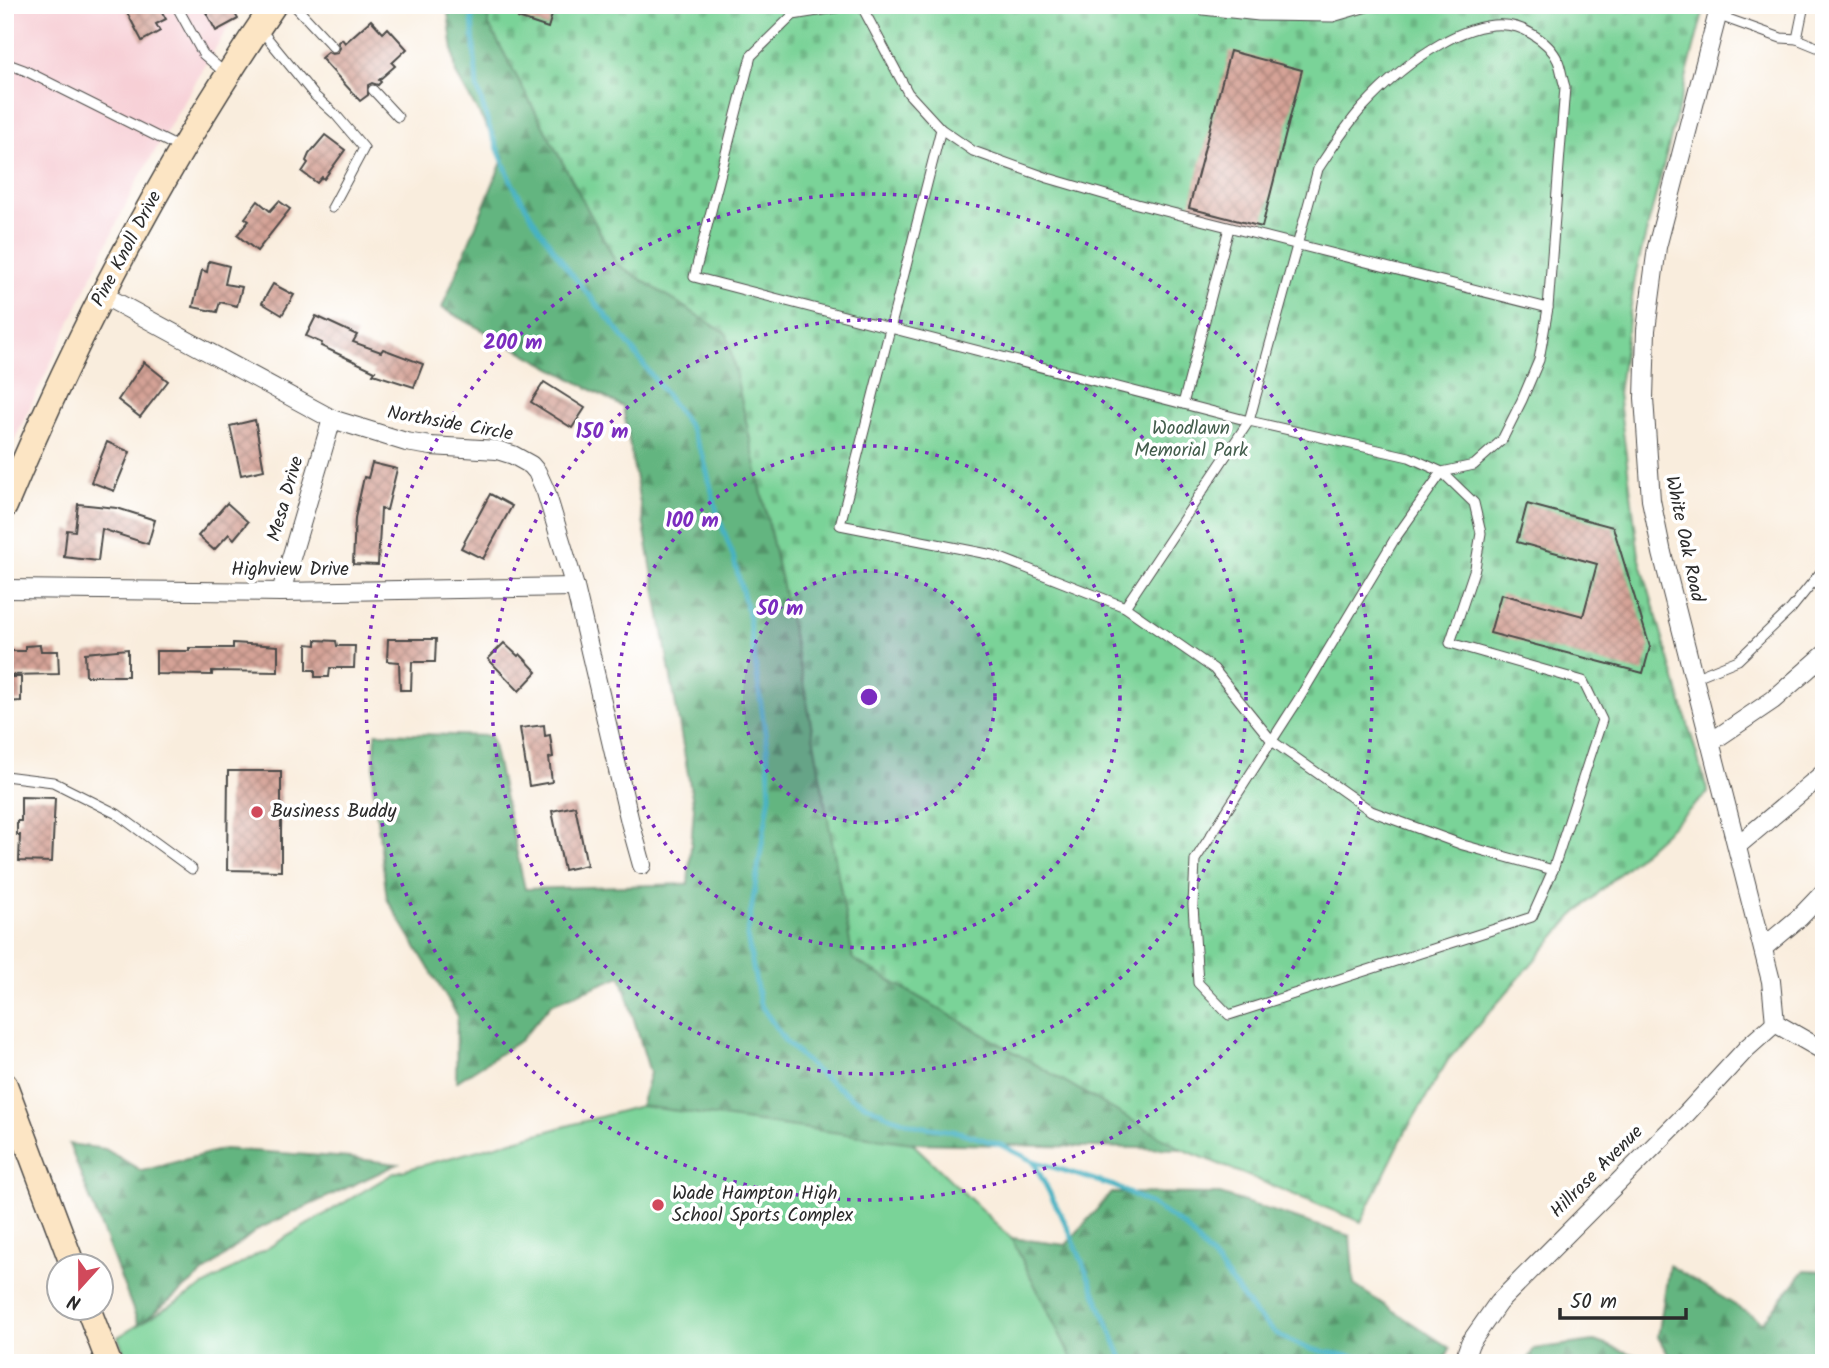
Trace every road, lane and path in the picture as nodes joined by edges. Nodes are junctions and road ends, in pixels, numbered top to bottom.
1 (176, 5) edge
2 (294, 5) edge
3 (854, 5) edge
4 (861, 5) edge
5 (1182, 5) edge
6 (1374, 5) edge
7 (1804, 5) edge
8 (1718, 10) edge
9 (266, 13) edge
10 (1797, 39) junction
11 (333, 47) dead end
12 (1824, 50) edge
13 (5, 57) edge
14 (5, 63) edge
15 (24, 69) junction
16 (227, 75) junction
17 (373, 90) dead end
18 (398, 117) dead end
19 (942, 129) junction
20 (181, 149) junction
21 (332, 208) dead end
22 (1229, 228) junction
23 (1298, 243) junction
24 (103, 295) junction
25 (1548, 308) junction
26 (892, 328) junction
27 (1183, 404) junction
28 (332, 419) junction
29 (1249, 421) junction
30 (1442, 471) junction
31 (5, 506) edge
32 (1824, 568) edge
33 (575, 587) junction
34 (5, 589) edge
35 (281, 592) junction
36 (1125, 607) junction
37 (1824, 655) edge
38 (1695, 678) junction
39 (1272, 741) junction
40 (1711, 741) junction
41 (1824, 774) edge
42 (5, 776) edge
43 (1738, 845) junction
44 (642, 865) dead end
45 (192, 869) dead end
46 (1553, 870) junction
47 (1824, 892) edge
48 (1763, 948) junction
49 (1775, 1023) junction
50 (1824, 1051) edge
51 (5, 1085) edge
52 (68, 1252) edge
53 (93, 1322) edge
54 (108, 1363) edge
55 (1463, 1363) edge

1 - 16 lane
2 - 11 lane
3 - 26 lane
4 - 19 lane
5 - 6 lane
7 - 10 lane
8 - 10 lane
8 - 38 street, White Oak Road
9 - 16 street, Pine Knoll Drive
9 - 21 lane
10 - 12 lane
13 - 15 lane
14 - 15 lane
15 - 20 lane
16 - 20 street, Pine Knoll Drive
17 - 18 lane
19 - 22 lane
19 - 26 lane
20 - 24 street, Pine Knoll Drive
22 - 23 lane
22 - 27 lane
23 - 25 lane
23 - 25 lane
23 - 29 lane
24 - 28 street, Northside Circle
24 - 31 street, Pine Knoll Drive
25 - 30 lane
26 - 27 lane
26 - 36 lane
27 - 29 lane
28 - 33 street, Northside Circle
28 - 35 street, Mesa Drive
29 - 30 lane
29 - 36 lane
30 - 39 lane
30 - 46 lane
32 - 38 lane
33 - 35 street, Highview Drive
33 - 44 street, Northside Circle
34 - 35 street, Highview Drive
36 - 39 lane
37 - 40 street
38 - 40 street, White Oak Road
39 - 46 lane
39 - 46 lane
40 - 43 street, White Oak Road
41 - 43 street
42 - 45 lane
43 - 48 street, White Oak Road
47 - 48 street
48 - 49 street, White Oak Road
49 - 50 street
49 - 55 street, Hillrose Avenue
51 - 52 street
53 - 54 street

